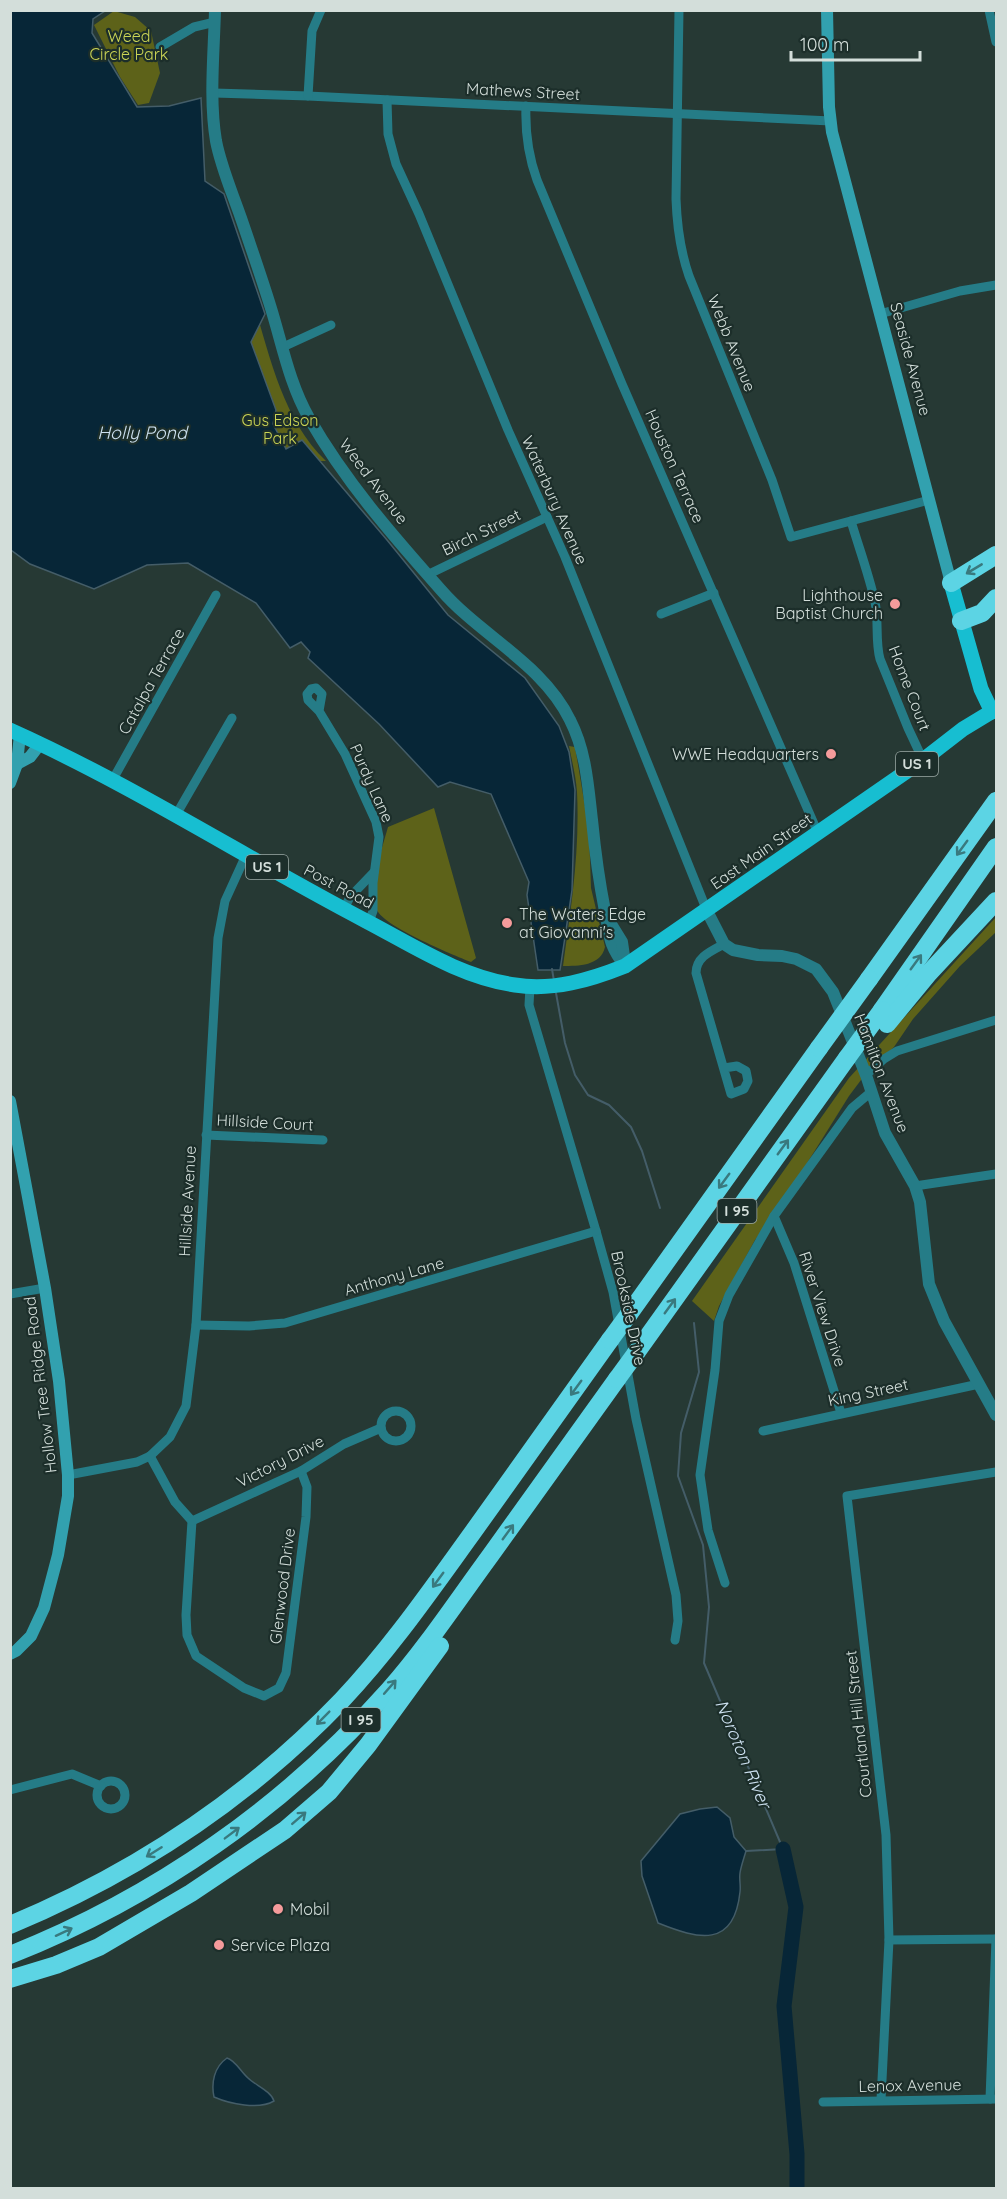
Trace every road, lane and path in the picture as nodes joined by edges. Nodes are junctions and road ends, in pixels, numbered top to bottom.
1 (321, 10) edge
2 (679, 10) edge
3 (827, 10) edge
4 (989, 10) edge
5 (215, 16) edge
6 (996, 42) edge
7 (160, 47) dead end
8 (214, 93) junction
9 (308, 96) junction
10 (387, 100) junction
11 (526, 106) junction
12 (679, 114) junction
13 (831, 121) junction
14 (996, 285) edge
15 (880, 314) junction
16 (331, 325) dead end
17 (283, 346) junction
18 (929, 500) junction
19 (547, 517) junction
20 (851, 520) junction
21 (996, 555) edge
22 (427, 574) junction
23 (951, 583) junction
24 (714, 593) junction
25 (216, 595) dead end
26 (996, 598) edge
27 (661, 614) dead end
28 (961, 621) junction
29 (994, 710) edge
30 (319, 711) dead end
31 (232, 718) dead end
32 (15, 732) edge
33 (40, 744) junction
34 (923, 760) junction
35 (17, 764) junction
36 (112, 781) junction
37 (10, 783) edge
38 (996, 801) edge
39 (176, 815) junction
40 (818, 832) junction
41 (996, 847) edge
42 (246, 855) junction
43 (374, 872) junction
44 (996, 901) edge
45 (344, 909) junction
46 (707, 911) junction
47 (369, 922) junction
48 (724, 944) junction
49 (625, 966) junction
50 (534, 987) junction
51 (884, 1017) junction
52 (996, 1020) edge
53 (724, 1068) dead end
54 (866, 1075) junction
55 (871, 1092) junction
56 (10, 1101) edge
57 (14, 1134) edge
58 (206, 1135) junction
59 (323, 1140) dead end
60 (996, 1174) edge
61 (915, 1186) junction
62 (774, 1216) junction
63 (596, 1231) junction
64 (45, 1288) junction
65 (10, 1294) edge
66 (196, 1325) junction
67 (979, 1384) junction
68 (841, 1413) junction
69 (996, 1415) edge
70 (381, 1428) dead end
71 (763, 1431) dead end
72 (150, 1456) junction
73 (301, 1471) junction
74 (996, 1472) edge
75 (68, 1475) junction
76 (192, 1521) junction
77 (474, 1578) junction
78 (725, 1583) dead end
79 (675, 1640) dead end
80 (10, 1654) edge
81 (101, 1786) dead end
82 (10, 1790) edge
83 (10, 1925) edge
84 (996, 1939) edge
85 (888, 1940) junction
86 (10, 1955) edge
87 (10, 1979) edge
88 (993, 2099) edge
89 (881, 2100) junction
90 (824, 2102) dead end

1 - 9 street
2 - 12 street, Webb Avenue
3 - 13 main road, Seaside Avenue
4 - 6 street
5 - 7 street
5 - 8 street, Weed Avenue
8 - 9 street, Mathews Street
8 - 17 street, Weed Avenue
9 - 10 street, Mathews Street
10 - 11 street, Mathews Street
10 - 19 street, Waterbury Avenue
11 - 12 street, Mathews Street
11 - 24 street, Houston Terrace
12 - 13 street, Mathews Street
12 - 20 street, Webb Avenue
13 - 15 main road, Seaside Avenue
14 - 15 street
15 - 18 main road, Seaside Avenue
16 - 17 street
17 - 22 street, Weed Avenue
18 - 20 street, Webb Avenue
18 - 23 main road, Seaside Avenue
19 - 22 street, Birch Street
19 - 46 street, Waterbury Avenue
20 - 34 street, Home Court
21 -> 23 highway
22 - 49 street, Weed Avenue
23 - 28 main road, Seaside Avenue
24 - 27 street
24 - 40 street, Houston Terrace
25 - 36 street, Catalpa Terrace
26 - 28 highway
28 - 29 main road, Seaside Avenue
29 - 34 main road, East Main Street / US 1
30 - 43 street, Purdy Lane
31 - 39 street
32 - 33 main road, Post Road / US 1
32 - 35 main road
33 - 35 main road
33 - 36 main road, Post Road / US 1
34 - 40 main road, East Main Street / US 1
35 - 37 main road
36 - 39 main road, Post Road / US 1
38 -> 83 highway, I 95, bridge
39 - 42 main road, Post Road / US 1
40 - 46 main road, East Main Street / US 1
51 -> 41 highway
42 - 45 main road, Post Road / US 1
42 - 58 street, Hillside Avenue
43 - 45 street
43 - 47 street, Purdy Lane
44 - 51 highway
45 - 47 main road, Post Road / US 1
46 - 48 street
46 - 49 main road, East Main Street / US 1
47 - 50 main road, Post Road / US 1
48 - 53 street
48 - 54 street, Hamilton Avenue
49 - 50 main road, East Main Street / US 1
50 - 63 street, Brookside Drive
77 -> 51 highway, I 95, bridge
52 - 54 street
54 - 55 street, Hamilton Avenue
55 - 61 street, Hamilton Avenue
55 - 62 street
56 - 57 main road, Hollow Tree Ridge Road
57 - 64 main road, Hollow Tree Ridge Road
58 - 59 street, Hillside Court
58 - 66 street, Hillside Avenue
60 - 61 street
61 - 67 street, Hamilton Avenue
62 - 68 street, River View Drive
62 - 78 street
63 - 66 street, Anthony Lane
63 - 79 street, Brookside Drive
64 - 65 street
64 - 75 main road, Hollow Tree Ridge Road
66 - 72 street, Hillside Avenue
67 - 68 street, King Street
67 - 69 street, Hamilton Avenue
68 - 71 street, King Street
70 - 73 street, Victory Drive
72 - 75 street, Hillside Avenue
72 - 76 street
73 - 76 street, Victory Drive
73 - 76 street, Glenwood Drive
74 - 85 street, Courtland Hill Street
75 - 80 main road, Hollow Tree Ridge Road
86 -> 77 highway, I 95
87 -> 77 highway
81 - 82 street
84 - 85 street
84 - 88 street
85 - 89 street, Courtland Hill Street
88 - 89 street, Lenox Avenue
89 - 90 street, Lenox Avenue

